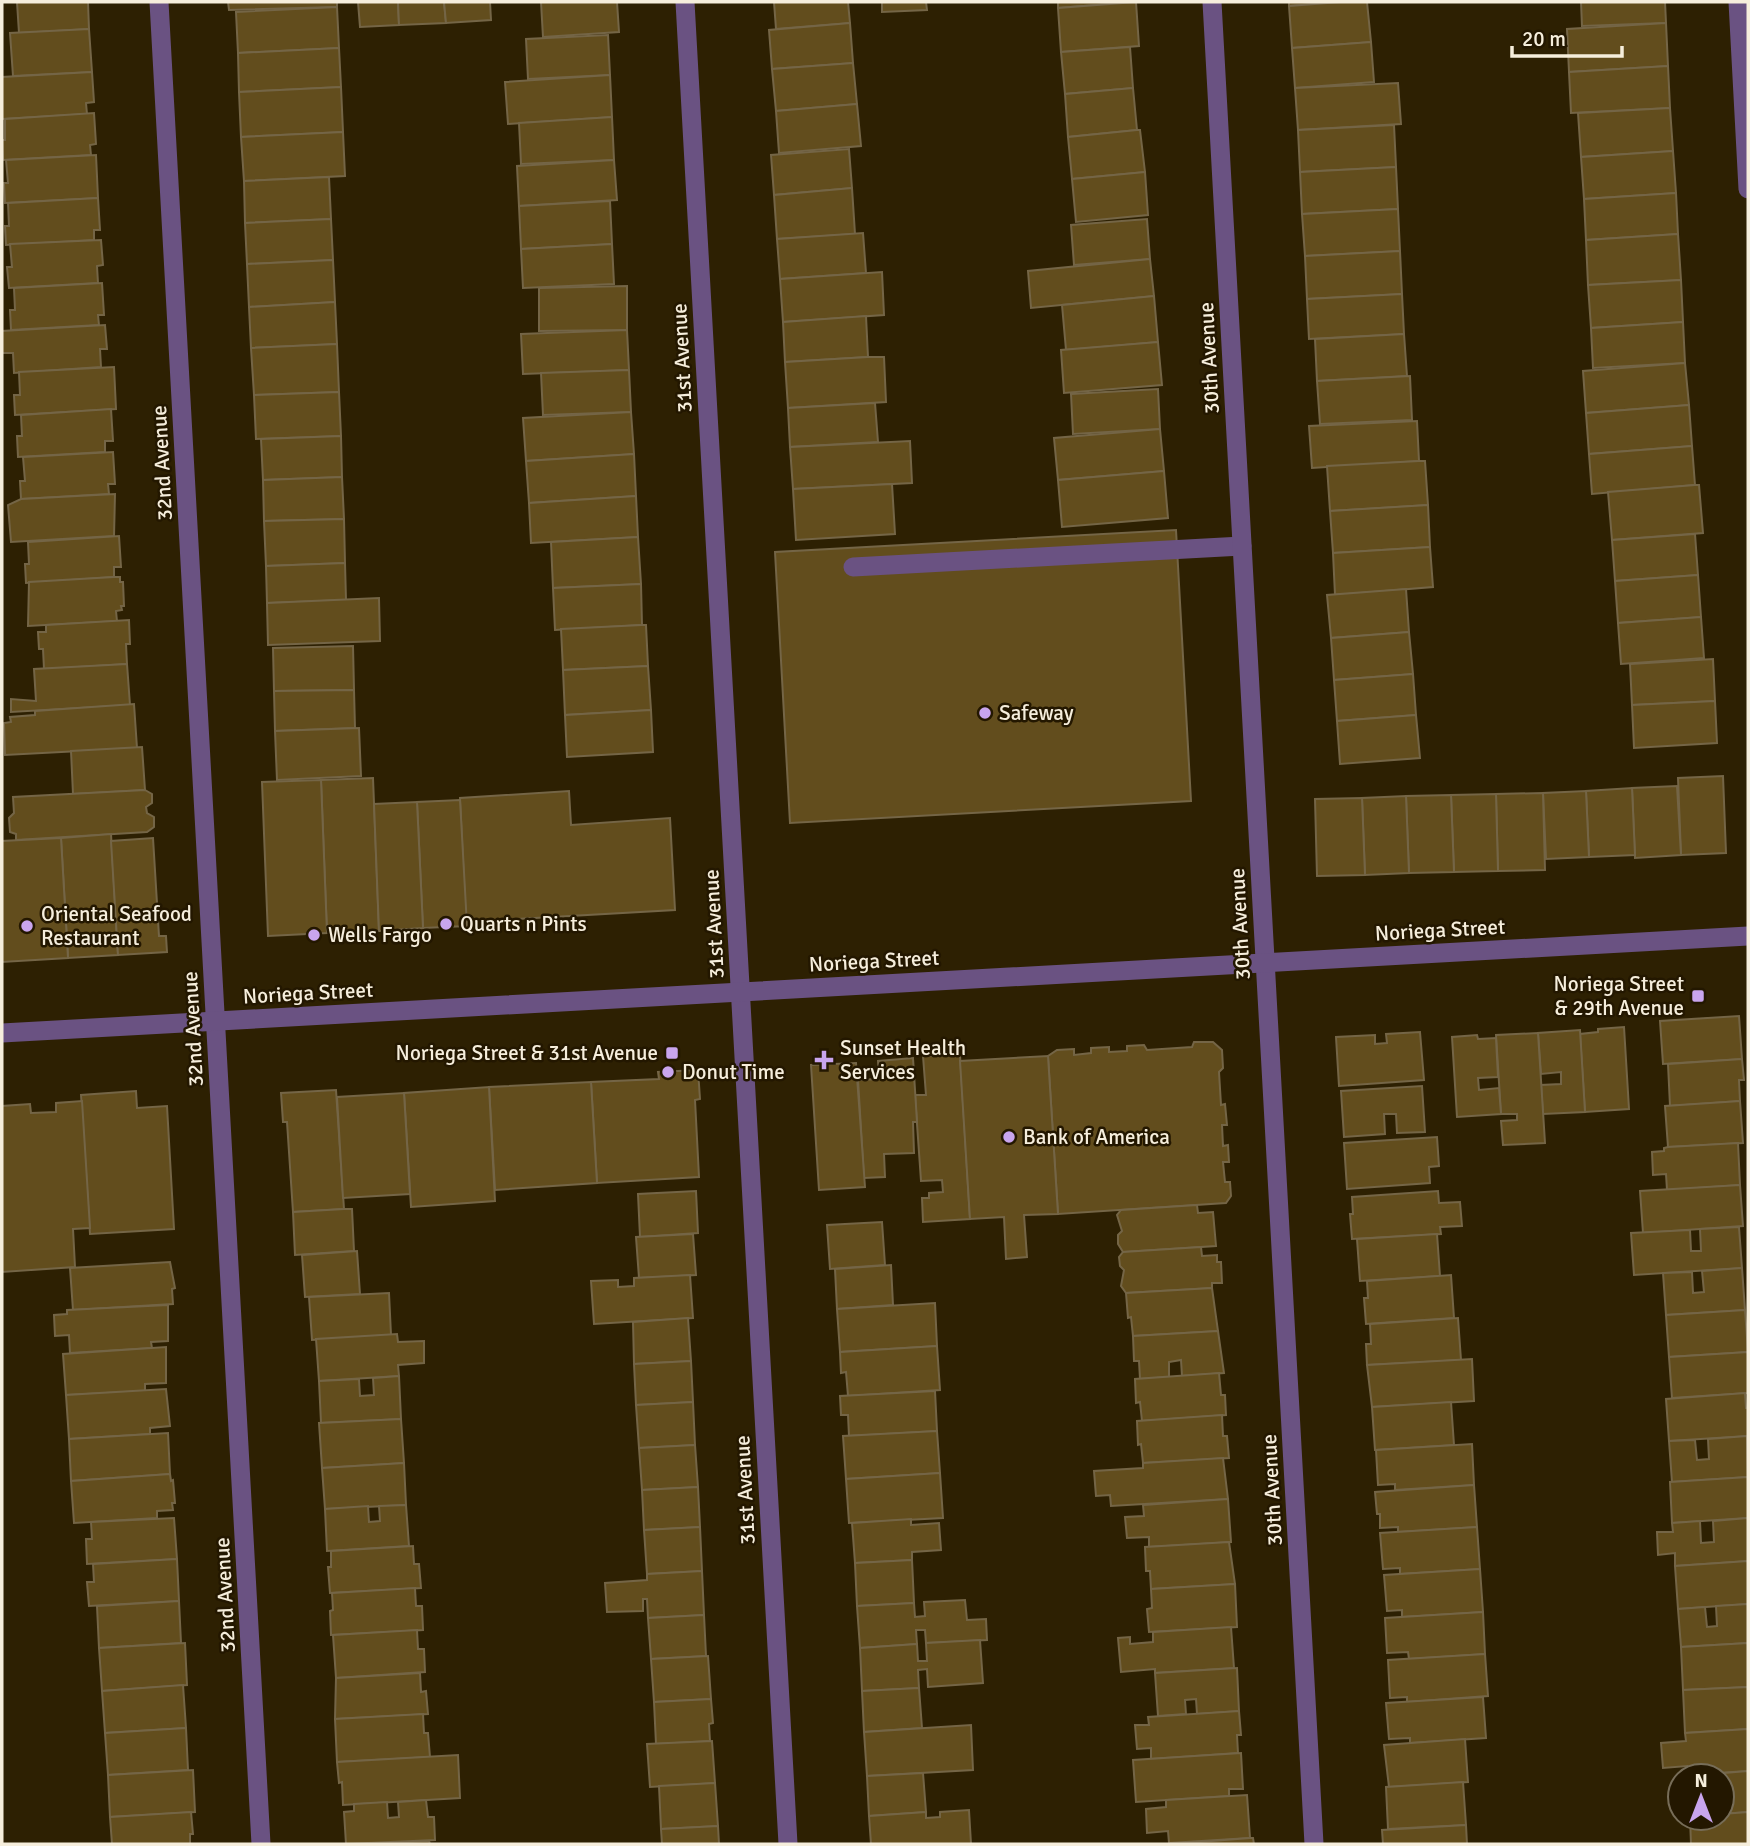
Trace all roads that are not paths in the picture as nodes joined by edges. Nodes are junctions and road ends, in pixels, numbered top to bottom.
1 (159, 2) edge
2 (685, 2) edge
3 (1212, 2) edge
4 (1738, 2) edge
5 (1748, 189) edge
6 (1242, 546) junction
7 (853, 568) dead end
8 (1748, 936) edge
9 (1265, 962) junction
10 (740, 992) junction
11 (215, 1021) junction
12 (2, 1032) edge
13 (261, 1844) edge
14 (788, 1844) edge
15 (1314, 1844) edge

1 - 11 street, 32nd Avenue
2 - 10 street, 31st Avenue
3 - 6 street, 30th Avenue
4 - 5 street
6 - 7 street
6 - 9 street, 30th Avenue
8 - 9 street, Noriega Street
9 - 10 street, Noriega Street
9 - 15 street, 30th Avenue
10 - 11 street, Noriega Street
10 - 14 street, 31st Avenue
11 - 12 street, Noriega Street
11 - 13 street, 32nd Avenue

